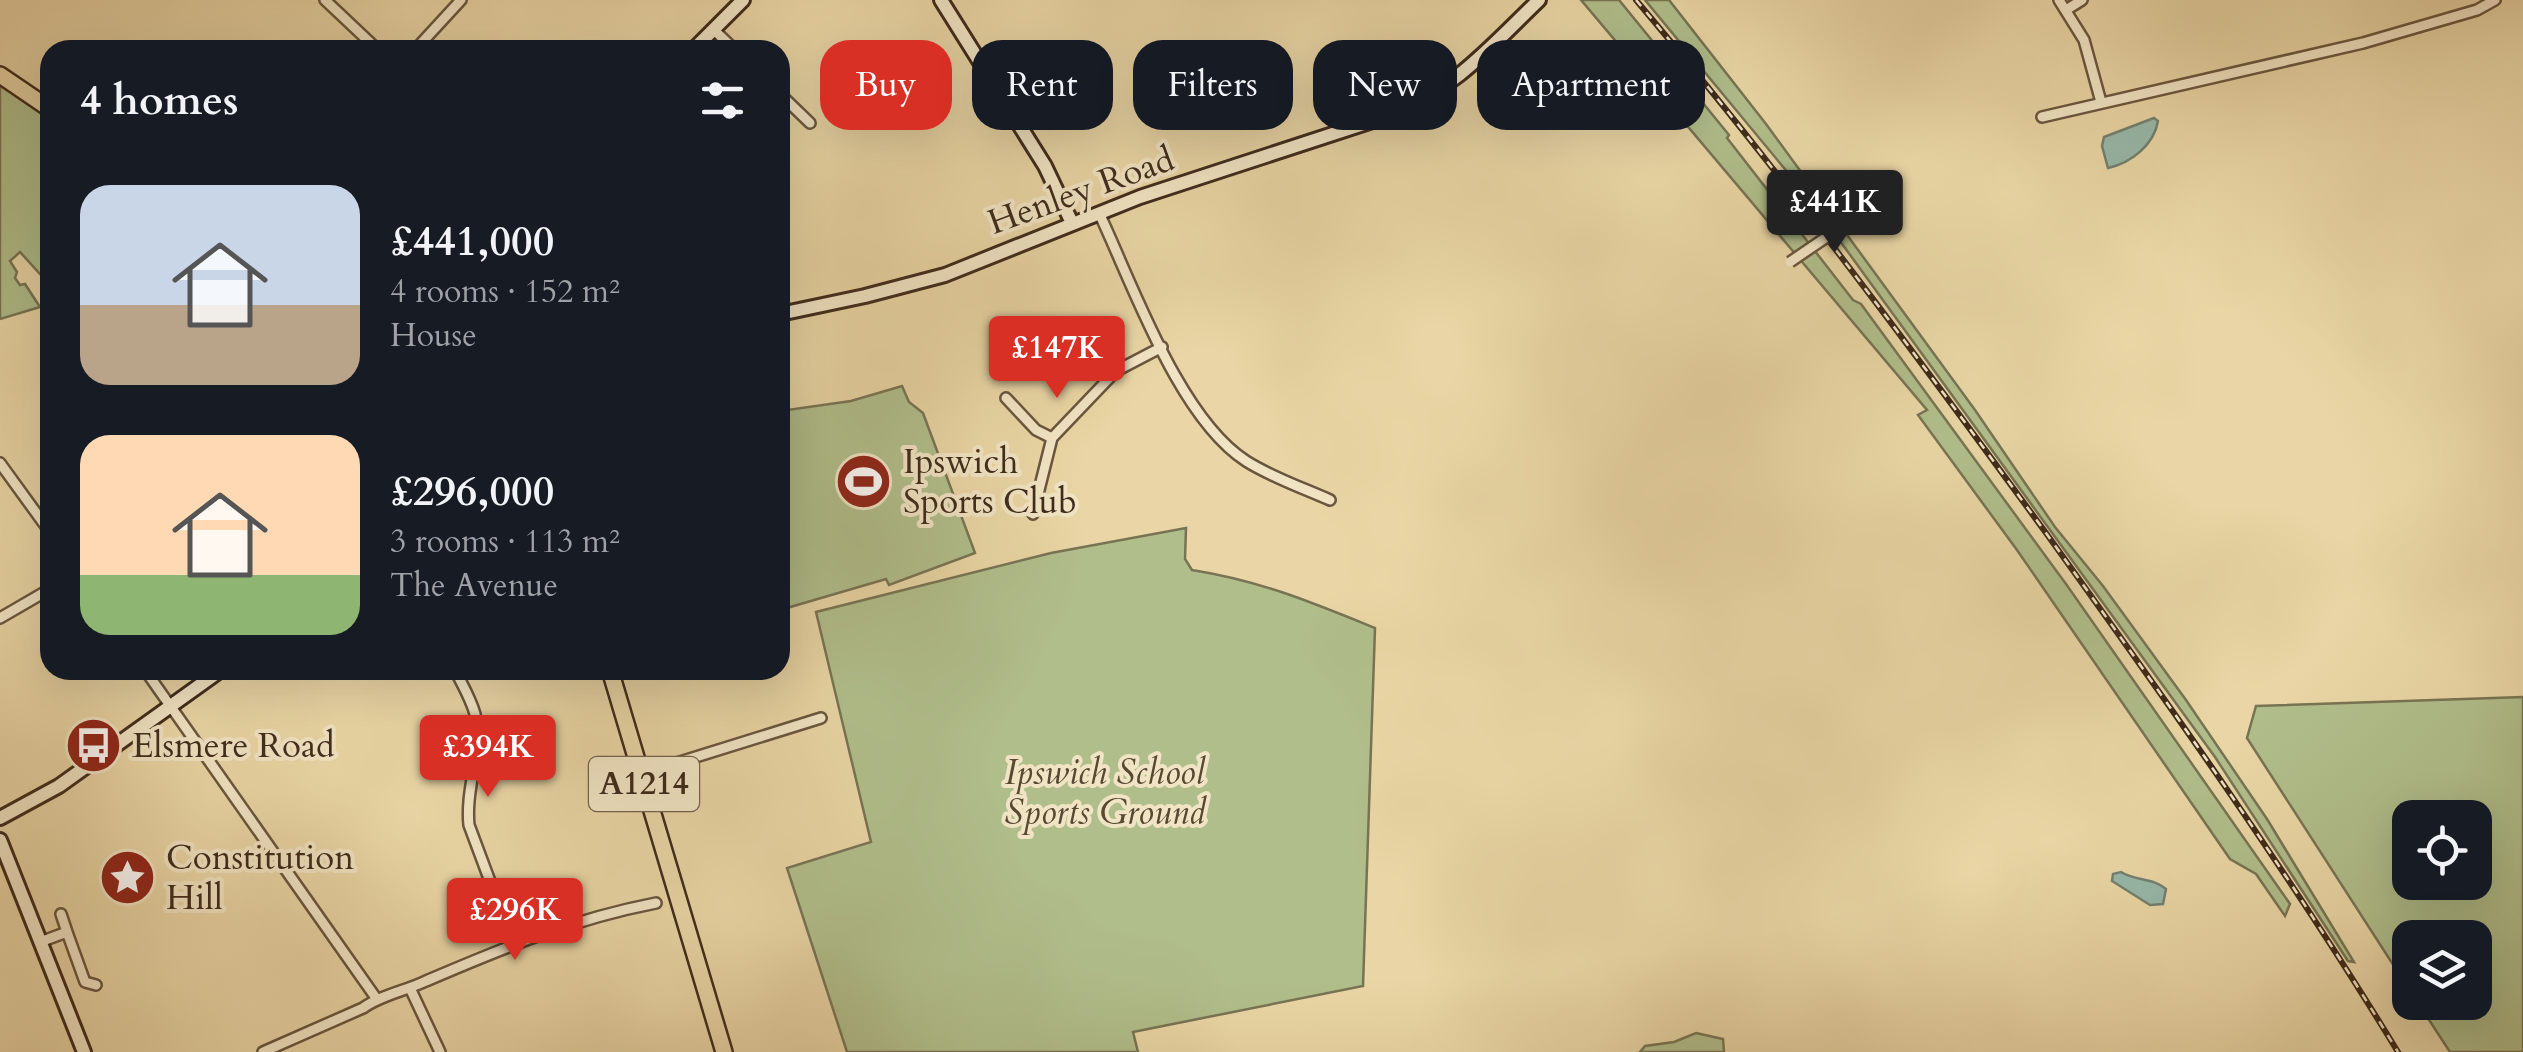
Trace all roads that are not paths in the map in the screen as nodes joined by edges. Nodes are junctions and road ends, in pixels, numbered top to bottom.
1 (325, 0) edge
2 (462, 0) edge
3 (742, 0) edge
4 (941, 0) edge
5 (2059, 0) edge
6 (2082, 0) edge
7 (2496, 0) edge
8 (1536, 1) edge
9 (2066, 10) junction
10 (713, 29) junction
11 (367, 40) edge
12 (424, 40) edge
13 (703, 40) edge
14 (725, 40) edge
15 (0, 75) edge
16 (40, 101) edge
17 (2101, 102) junction
18 (790, 104) edge
19 (2042, 117) dead end
20 (810, 123) dead end
21 (1099, 212) junction
22 (1858, 215) dead end
23 (1072, 223) junction
24 (1790, 262) dead end
25 (790, 312) edge
26 (1162, 347) junction
27 (1006, 398) dead end
28 (1052, 438) junction
29 (0, 463) edge
30 (1330, 500) dead end
31 (1033, 514) dead end
32 (40, 518) edge
33 (40, 596) edge
34 (0, 618) edge
35 (152, 680) edge
36 (207, 680) edge
37 (461, 680) edge
38 (613, 680) edge
39 (170, 706) junction
40 (821, 718) dead end
41 (641, 774) junction
42 (0, 818) edge
43 (0, 840) edge
44 (656, 903) dead end
45 (61, 914) dead end
46 (67, 932) junction
47 (40, 942) junction
48 (513, 943) junction
49 (96, 985) dead end
50 (410, 988) junction
51 (376, 998) junction
52 (84, 1052) edge
53 (263, 1052) edge
54 (440, 1052) edge
55 (724, 1052) edge

1 - 11 street
2 - 12 street
3 - 10 street
4 - 23 street
5 - 9 street
6 - 9 street
7 - 17 street
8 - 21 street, Henley Road
9 - 17 street
10 - 13 street
10 - 14 street
15 - 16 main road
17 - 19 street
18 - 20 street
21 - 23 street, Henley Road
21 - 26 street
22 - 24 street, bridge
23 - 25 street, Henley Road
26 - 28 street
26 - 30 street
27 - 28 street
28 - 31 street
29 - 32 street
33 - 34 street
35 - 39 street
36 - 39 street
37 - 48 street
38 - 41 main road, A1214
39 - 42 street
39 - 51 street
40 - 41 street
41 - 55 main road, A1214
43 - 47 street
44 - 48 street
45 - 46 street
46 - 47 street
46 - 49 street
47 - 52 street
48 - 50 street
50 - 51 street
50 - 54 street
51 - 53 street

